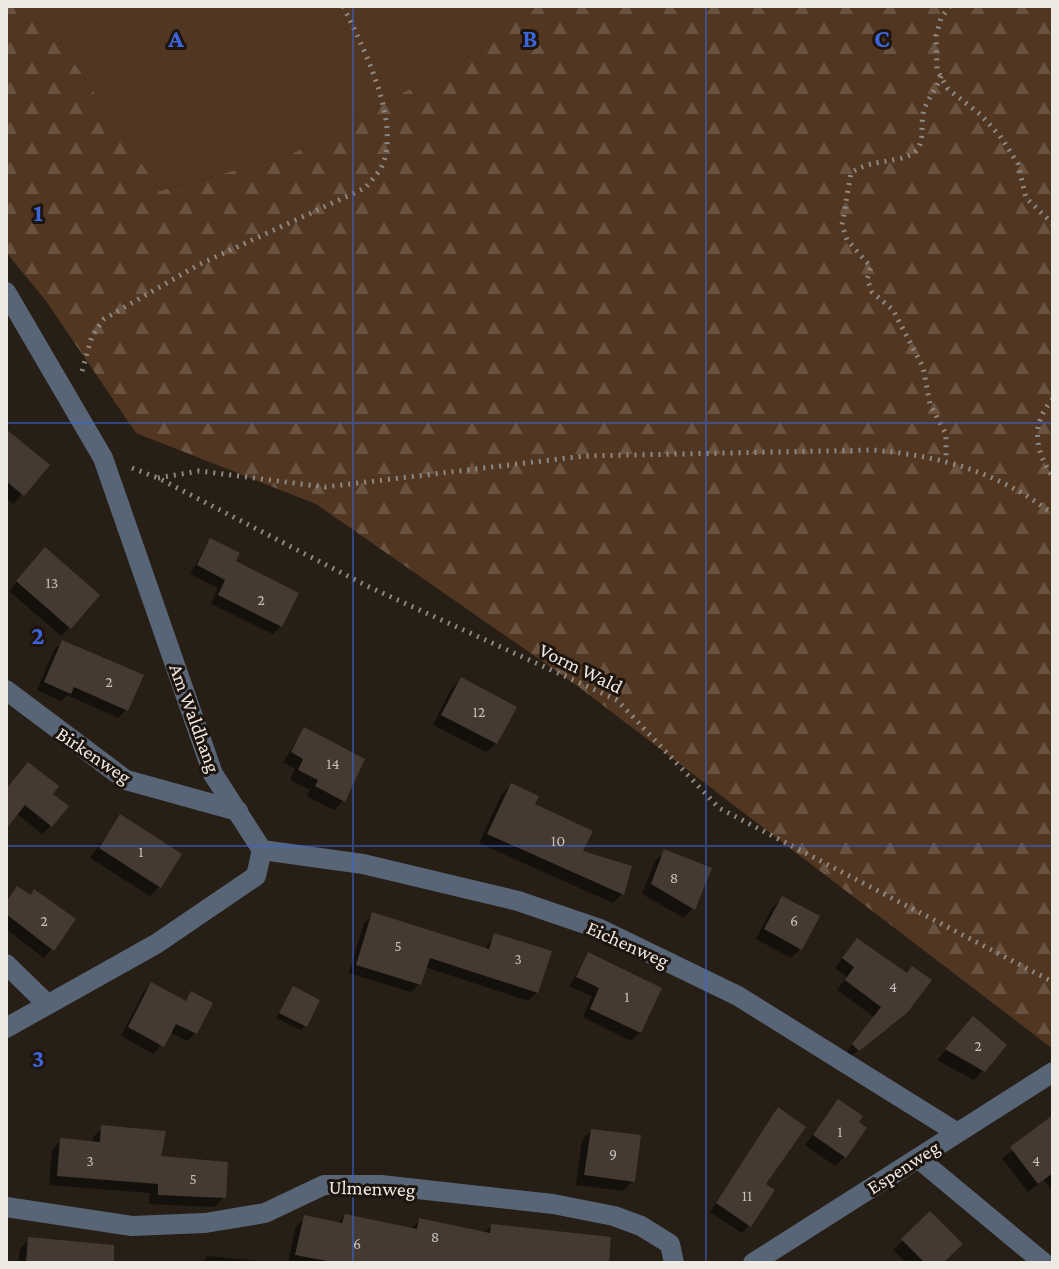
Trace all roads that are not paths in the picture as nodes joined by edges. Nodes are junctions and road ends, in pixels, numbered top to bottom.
1 (6, 292) edge
2 (6, 690) edge
3 (238, 811) junction
4 (262, 850) junction
5 (6, 964) edge
6 (47, 1004) junction
7 (6, 1028) edge
8 (1053, 1072) edge
9 (956, 1132) junction
10 (919, 1159) junction
11 (6, 1207) edge
12 (674, 1263) edge
13 (753, 1263) edge
14 (1044, 1263) edge

1 - 3 street, Am Waldhang
2 - 3 street, Birkenweg
3 - 4 street, Am Waldhang
4 - 6 street
4 - 9 street, Eichenweg
5 - 6 street
6 - 7 street
8 - 9 street, Espenweg
9 - 10 street, Espenweg
10 - 13 street, Espenweg
10 - 14 street
11 - 12 street, Ulmenweg

